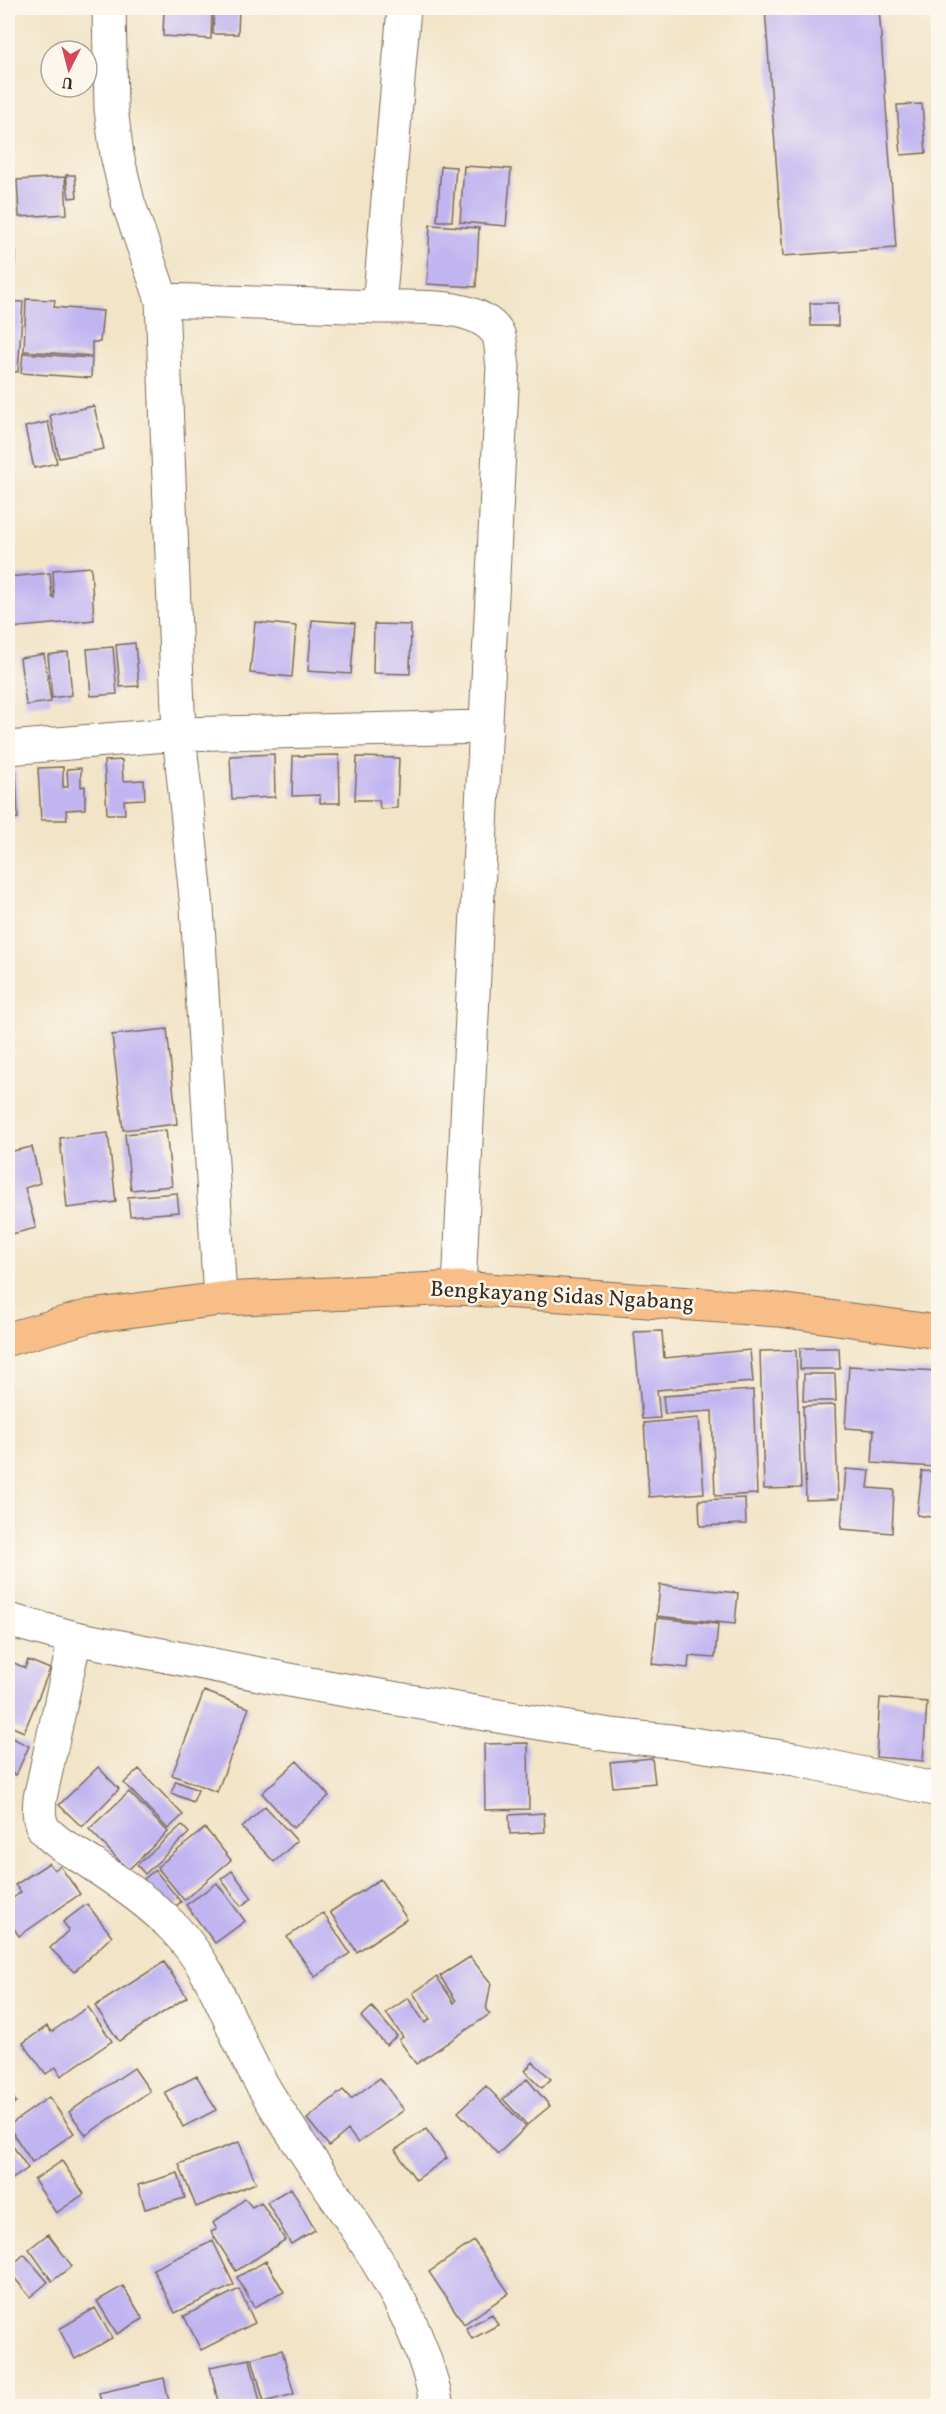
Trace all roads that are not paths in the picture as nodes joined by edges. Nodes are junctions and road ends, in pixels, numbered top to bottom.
1 (109, 8) edge
2 (404, 8) edge
3 (162, 300) junction
4 (379, 307) junction
5 (485, 727) junction
6 (179, 734) junction
7 (8, 748) edge
8 (459, 1288) junction
9 (220, 1299) junction
10 (939, 1332) edge
11 (8, 1339) edge
12 (8, 1620) edge
13 (75, 1638) junction
14 (939, 1790) edge
15 (437, 2406) edge

1 - 3 street
2 - 4 street
3 - 4 street
3 - 6 street
4 - 5 street
5 - 6 street
5 - 8 street
6 - 7 street
6 - 9 street
8 - 9 highway, Bengkayang Sidas Ngabang
8 - 10 highway, Bengkayang Sidas Ngabang
9 - 11 highway, Bengkayang Sidas Ngabang
12 - 13 street
13 - 14 street
13 - 15 street

